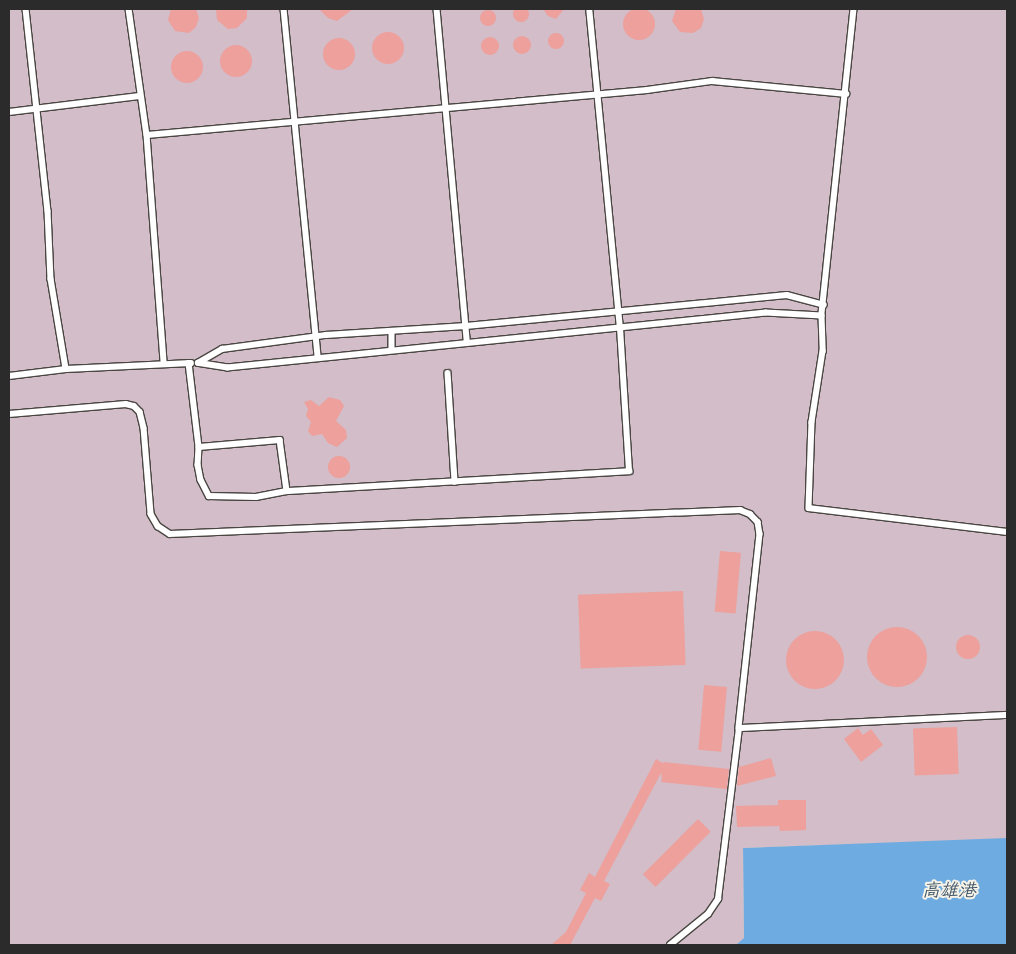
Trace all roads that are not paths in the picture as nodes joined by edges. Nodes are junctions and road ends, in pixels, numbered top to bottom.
1 (26, 9) edge
2 (129, 9) edge
3 (284, 9) edge
4 (437, 9) edge
5 (589, 9) edge
6 (854, 9) edge
7 (597, 92) junction
8 (846, 94) junction
9 (139, 96) junction
10 (446, 108) junction
11 (35, 110) junction
12 (9, 112) edge
13 (294, 123) junction
14 (147, 135) junction
15 (824, 305) junction
16 (619, 310) junction
17 (822, 316) junction
18 (466, 326) junction
19 (620, 329) junction
20 (392, 331) junction
21 (315, 337) junction
22 (467, 342) junction
23 (392, 350) junction
24 (318, 357) junction
25 (164, 363) junction
26 (189, 363) junction
27 (198, 363) junction
28 (66, 369) junction
29 (448, 373) dead end
30 (9, 376) edge
31 (9, 414) edge
32 (199, 447) junction
33 (455, 482) junction
34 (287, 491) junction
35 (1007, 532) edge
36 (1007, 716) edge
37 (738, 728) junction
38 (670, 945) edge

1 - 11 lane
2 - 9 lane
3 - 13 lane
4 - 10 lane
5 - 7 lane
6 - 8 lane
7 - 8 lane
7 - 10 lane
7 - 16 lane
8 - 15 lane
9 - 11 lane
9 - 14 lane
10 - 13 lane
10 - 18 lane
11 - 12 lane
11 - 28 lane
13 - 14 lane
13 - 21 lane
14 - 25 lane
15 - 16 lane
15 - 17 lane
16 - 18 lane
16 - 19 lane
17 - 19 lane
17 - 35 lane
18 - 20 lane
18 - 22 lane
19 - 22 lane
19 - 33 lane
20 - 21 lane
20 - 23 lane
21 - 24 lane
21 - 27 lane
22 - 23 lane
23 - 24 lane
24 - 27 lane
25 - 26 lane
25 - 28 lane
26 - 27 lane
26 - 32 lane
28 - 30 lane
29 - 33 lane
31 - 37 lane
32 - 34 lane
32 - 34 lane
33 - 34 lane
36 - 37 lane
37 - 38 lane

